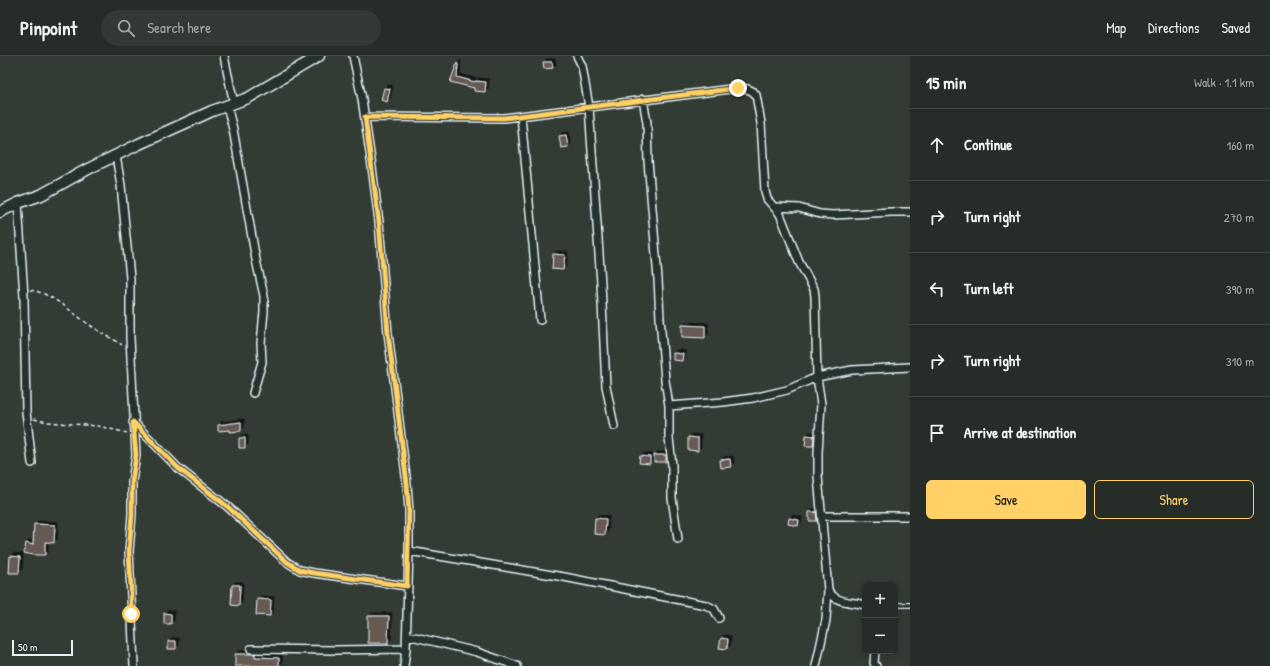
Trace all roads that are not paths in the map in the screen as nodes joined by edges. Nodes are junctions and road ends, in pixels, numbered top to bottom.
1 (224, 56) edge
2 (319, 56) edge
3 (353, 56) edge
4 (578, 56) edge
5 (643, 99) junction
6 (231, 105) junction
7 (589, 106) junction
8 (521, 116) junction
9 (365, 117) junction
10 (116, 156) junction
11 (18, 203) junction
12 (775, 207) junction
13 (0, 212) edge
14 (910, 212) edge
15 (540, 320) dead end
16 (910, 367) edge
17 (817, 377) junction
18 (253, 393) dead end
19 (669, 406) junction
20 (133, 422) junction
21 (614, 426) dead end
22 (32, 463) dead end
23 (822, 516) junction
24 (910, 516) edge
25 (678, 540) dead end
26 (409, 550) junction
27 (407, 586) junction
28 (828, 590) junction
29 (862, 604) edge
30 (898, 605) edge
31 (910, 606) edge
32 (719, 618) dead end
33 (407, 635) junction
34 (251, 649) dead end
35 (406, 649) junction
36 (875, 654) edge
37 (134, 666) edge
38 (404, 666) edge
39 (517, 666) edge
40 (816, 666) edge
41 (876, 666) edge

1 - 6 street
2 - 6 street
3 - 9 street
4 - 7 street
5 - 7 street
5 - 12 street
5 - 19 street
6 - 10 street
6 - 18 street
7 - 8 street
7 - 21 street
8 - 9 street
8 - 15 street
9 - 26 street
10 - 11 street
10 - 20 street
11 - 13 street
11 - 22 street
12 - 14 street
12 - 17 street
16 - 17 street
17 - 19 street
17 - 23 street
19 - 25 street
20 - 27 street
20 - 37 street
23 - 24 street
23 - 28 street
26 - 27 street
26 - 32 street
27 - 33 street
28 - 29 street
28 - 40 street
30 - 31 lane
33 - 35 street
33 - 39 street
34 - 35 street
35 - 38 street
36 - 41 street

